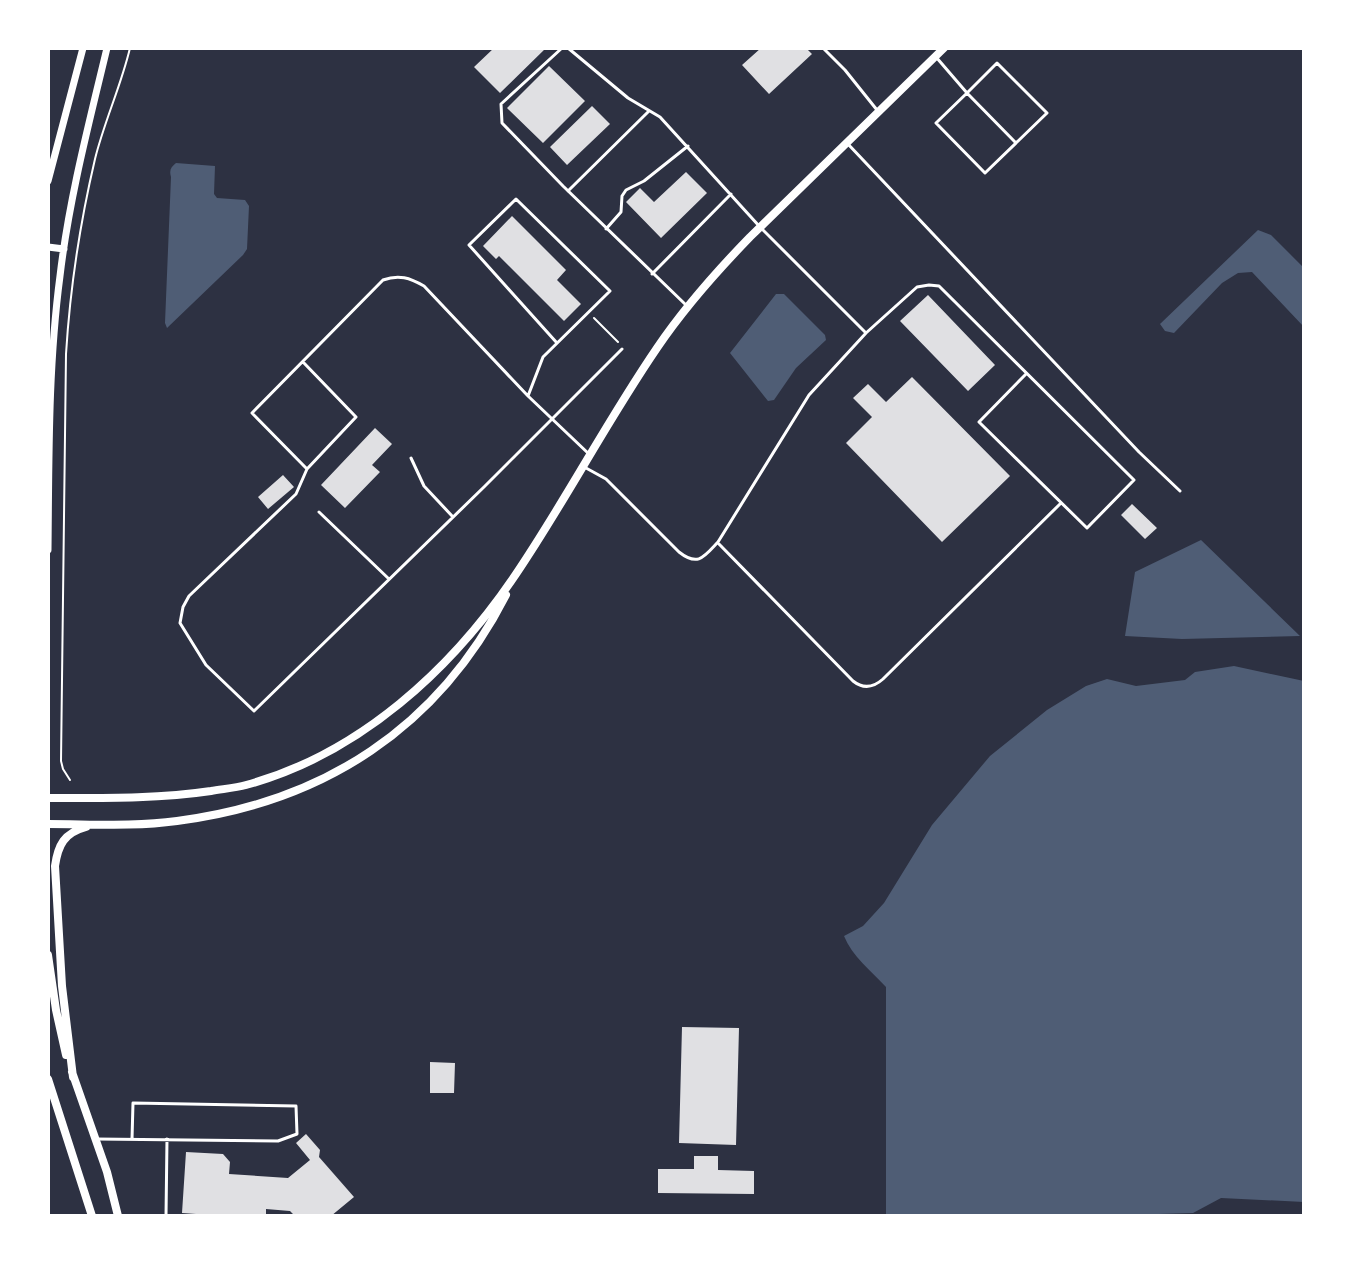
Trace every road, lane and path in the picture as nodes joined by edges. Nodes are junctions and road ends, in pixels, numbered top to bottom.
1 (83, 48) edge
2 (107, 48) edge
3 (130, 48) edge
4 (562, 48) edge
5 (568, 48) edge
6 (823, 48) edge
7 (944, 48) edge
8 (936, 57) junction
9 (967, 93) junction
10 (649, 111) junction
11 (879, 113) junction
12 (847, 143) junction
13 (1016, 143) junction
14 (688, 146) junction
15 (48, 181) edge
16 (568, 191) junction
17 (731, 194) junction
18 (760, 227) junction
19 (606, 229) junction
20 (48, 247) edge
21 (64, 249) junction
22 (652, 274) junction
23 (687, 306) junction
24 (589, 312) junction
25 (866, 333) junction
26 (557, 343) junction
27 (619, 343) dead end
28 (622, 349) dead end
29 (303, 362) junction
30 (1026, 374) junction
31 (528, 396) junction
32 (552, 419) junction
33 (590, 455) junction
34 (411, 458) dead end
35 (582, 467) junction
36 (307, 469) junction
37 (1180, 491) dead end
38 (1061, 503) junction
39 (319, 512) dead end
40 (453, 517) junction
41 (718, 542) junction
42 (48, 550) edge
43 (517, 573) junction
44 (389, 579) junction
45 (70, 780) dead end
46 (48, 798) edge
47 (48, 824) edge
48 (101, 824) junction
49 (48, 955) edge
50 (73, 1077) junction
51 (48, 1079) edge
52 (96, 1139) junction
53 (132, 1139) junction
54 (167, 1139) junction
55 (92, 1216) edge
56 (118, 1216) edge
57 (166, 1216) edge

1 - 15 street
2 - 21 street
3 - 45 path
4 - 16 lane
5 - 10 lane
6 - 11 lane
7 - 8 main road
8 - 9 lane
8 - 11 main road
9 - 13 lane
9 - 13 lane
9 - 13 lane
10 - 14 lane
10 - 16 lane
11 - 12 main road
12 - 18 main road
12 - 37 lane
14 - 17 lane
14 - 19 lane
16 - 19 lane
17 - 18 lane
17 - 22 lane
18 - 23 main road
18 - 25 lane
19 - 22 lane
20 - 21 street
21 - 42 street
22 - 23 lane
23 - 33 main road
24 - 26 lane
24 - 26 lane
24 - 27 path
25 - 30 lane
25 - 41 lane
26 - 31 lane
28 - 32 lane
29 - 31 lane
29 - 36 lane
29 - 36 lane
30 - 38 lane
30 - 38 lane
31 - 32 lane
32 - 33 lane
32 - 40 lane
33 - 35 main road
34 - 40 lane
35 - 41 lane
35 - 43 main road
36 - 44 lane
38 - 41 lane
39 - 44 lane
40 - 44 lane
43 - 46 main road
43 - 48 main road
47 - 48 main road
48 - 50 main road
49 - 50 main road
50 - 52 main road
51 - 55 main road
52 - 53 lane
52 - 56 main road
53 - 54 lane
53 - 54 lane
54 - 57 lane

